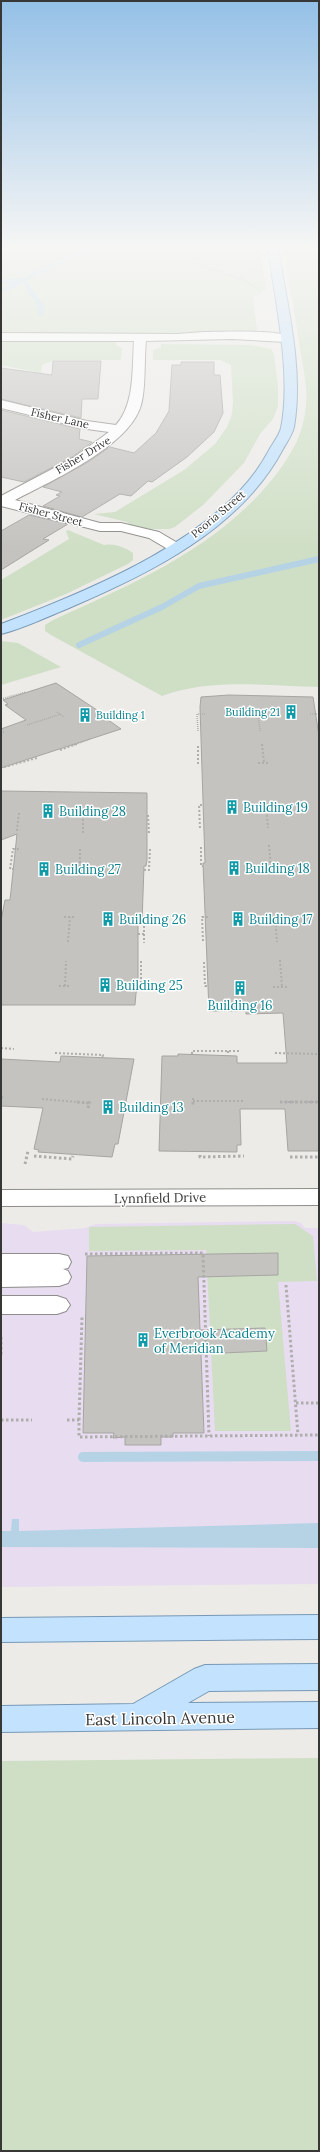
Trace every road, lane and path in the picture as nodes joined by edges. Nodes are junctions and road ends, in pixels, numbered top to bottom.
1 (139, 347) edge
2 (287, 347) edge
3 (1, 404) edge
4 (120, 430) junction
5 (2, 502) edge
6 (176, 548) junction
7 (1, 629) edge
8 (26, 692) dead end
9 (1, 699) edge
10 (57, 712) dead end
11 (252, 712) dead end
12 (258, 712) junction
13 (265, 712) dead end
14 (61, 714) junction
15 (205, 714) dead end
16 (310, 714) dead end
17 (319, 714) edge
18 (64, 717) dead end
19 (198, 724) junction
20 (202, 724) dead end
21 (27, 725) dead end
22 (198, 731) dead end
23 (260, 731) dead end
24 (90, 739) dead end
25 (262, 744) dead end
26 (198, 746) dead end
27 (60, 750) dead end
28 (198, 750) junction
29 (202, 750) dead end
30 (37, 758) dead end
31 (258, 763) dead end
32 (264, 763) junction
33 (269, 763) dead end
34 (200, 764) dead end
35 (4, 767) dead end
36 (202, 805) dead end
37 (259, 807) dead end
38 (266, 807) junction
39 (272, 807) dead end
40 (77, 811) dead end
41 (83, 811) junction
42 (90, 811) dead end
43 (19, 813) dead end
44 (148, 815) dead end
45 (199, 821) junction
46 (205, 821) dead end
47 (200, 828) dead end
48 (268, 828) dead end
49 (20, 830) dead end
50 (83, 833) dead end
51 (149, 833) dead end
52 (269, 844) dead end
53 (201, 847) dead end
54 (19, 849) dead end
55 (80, 849) dead end
56 (150, 850) dead end
57 (201, 850) junction
58 (205, 850) dead end
59 (203, 866) dead end
60 (264, 867) dead end
61 (270, 867) junction
62 (278, 867) dead end
63 (14, 869) dead end
64 (74, 870) dead end
65 (80, 870) junction
66 (86, 870) dead end
67 (144, 870) dead end
68 (64, 917) dead end
69 (70, 917) junction
70 (75, 917) dead end
71 (208, 917) dead end
72 (269, 917) dead end
73 (275, 917) junction
74 (281, 917) dead end
75 (142, 920) dead end
76 (203, 933) junction
77 (208, 933) dead end
78 (138, 934) dead end
79 (144, 934) junction
80 (203, 941) dead end
81 (68, 942) dead end
82 (277, 942) dead end
83 (144, 943) dead end
84 (280, 960) dead end
85 (66, 961) dead end
86 (141, 961) dead end
87 (204, 962) dead end
88 (208, 967) dead end
89 (204, 968) junction
90 (138, 984) dead end
91 (59, 986) dead end
92 (66, 986) junction
93 (71, 986) dead end
94 (208, 986) dead end
95 (273, 987) dead end
96 (282, 987) junction
97 (288, 987) dead end
98 (3, 1049) edge
99 (14, 1049) dead end
100 (228, 1051) junction
101 (240, 1051) dead end
102 (54, 1053) dead end
103 (275, 1053) dead end
104 (192, 1054) dead end
105 (317, 1054) dead end
106 (228, 1056) dead end
107 (102, 1058) dead end
108 (1, 1098) edge
109 (5, 1098) dead end
110 (42, 1099) dead end
111 (244, 1101) dead end
112 (280, 1102) dead end
113 (319, 1102) edge
114 (193, 1106) dead end
115 (88, 1108) dead end
116 (28, 1151) dead end
117 (226, 1152) dead end
118 (200, 1155) dead end
119 (34, 1156) dead end
120 (73, 1156) dead end
121 (226, 1156) junction
122 (244, 1156) dead end
123 (290, 1157) dead end
124 (319, 1157) edge
125 (25, 1164) dead end
126 (319, 1197) edge
127 (1, 1198) edge
128 (1, 1262) edge
129 (84, 1262) dead end
130 (1, 1278) edge
131 (58, 1284) junction
132 (286, 1285) dead end
133 (1, 1292) edge
134 (1, 1305) edge
135 (82, 1310) dead end
136 (1, 1336) edge
137 (1, 1356) edge
138 (296, 1403) junction
139 (319, 1403) edge
140 (1, 1420) edge
141 (32, 1420) dead end
142 (67, 1420) dead end
143 (79, 1420) junction
144 (298, 1435) junction
145 (319, 1435) edge
146 (209, 1436) junction
147 (319, 1627) edge
148 (1, 1630) edge
149 (319, 1677) edge
150 (319, 1715) edge
151 (135, 1718) junction
152 (1, 1719) edge

1 - 4 street, Fisher Drive
2 - 6 main road, Peoria Street
3 - 4 street, Fisher Lane
4 - 5 street, Fisher Drive
5 - 6 street, Fisher Street
6 - 7 main road, Peoria Street
8 - 9 path
10 - 14 path
11 - 12 path
12 - 13 path
12 - 23 path
14 - 18 path
14 - 21 path
15 - 19 path
16 - 17 path
19 - 20 path
19 - 22 path
24 - 27 path
25 - 32 path
26 - 28 path
28 - 29 path
28 - 34 path
30 - 35 path
31 - 32 path
32 - 33 path
36 - 45 path
37 - 38 path
38 - 39 path
38 - 48 path
40 - 41 path
41 - 42 path
41 - 50 path
43 - 49 path
44 - 51 path
45 - 46 path
45 - 47 path
52 - 61 path
53 - 57 path
54 - 63 path
55 - 65 path
56 - 67 path
57 - 58 path
57 - 59 path
60 - 61 path
61 - 62 path
64 - 65 path
65 - 66 path
68 - 69 path
69 - 70 path
69 - 81 path
71 - 76 path
72 - 73 path
73 - 74 path
73 - 82 path
75 - 79 path
76 - 77 path
76 - 80 path
78 - 79 path
79 - 83 path
84 - 96 path
85 - 92 path
86 - 90 path
87 - 89 path
88 - 89 path
89 - 94 path
91 - 92 path
92 - 93 path
95 - 96 path
96 - 97 path
98 - 99 path
100 - 101 path
100 - 104 path
100 - 106 path
102 - 107 path
103 - 105 path
108 - 109 path
110 - 115 path
111 - 114 path
112 - 113 path
116 - 125 path
117 - 121 path
118 - 121 path
119 - 120 path
121 - 122 path
123 - 124 path
126 - 127 street, Lynnfield Drive
128 - 131 street
129 - 146 path
130 - 131 street
131 - 133 street
131 - 134 street
132 - 138 path
135 - 143 path
136 - 137 path
138 - 139 path
138 - 144 path
140 - 141 path
142 - 143 path
143 - 146 path
144 - 145 path
144 - 146 path
147 - 148 main road
149 - 151 main road
150 - 151 main road, East Lincoln Avenue
151 - 152 main road, East Lincoln Avenue

